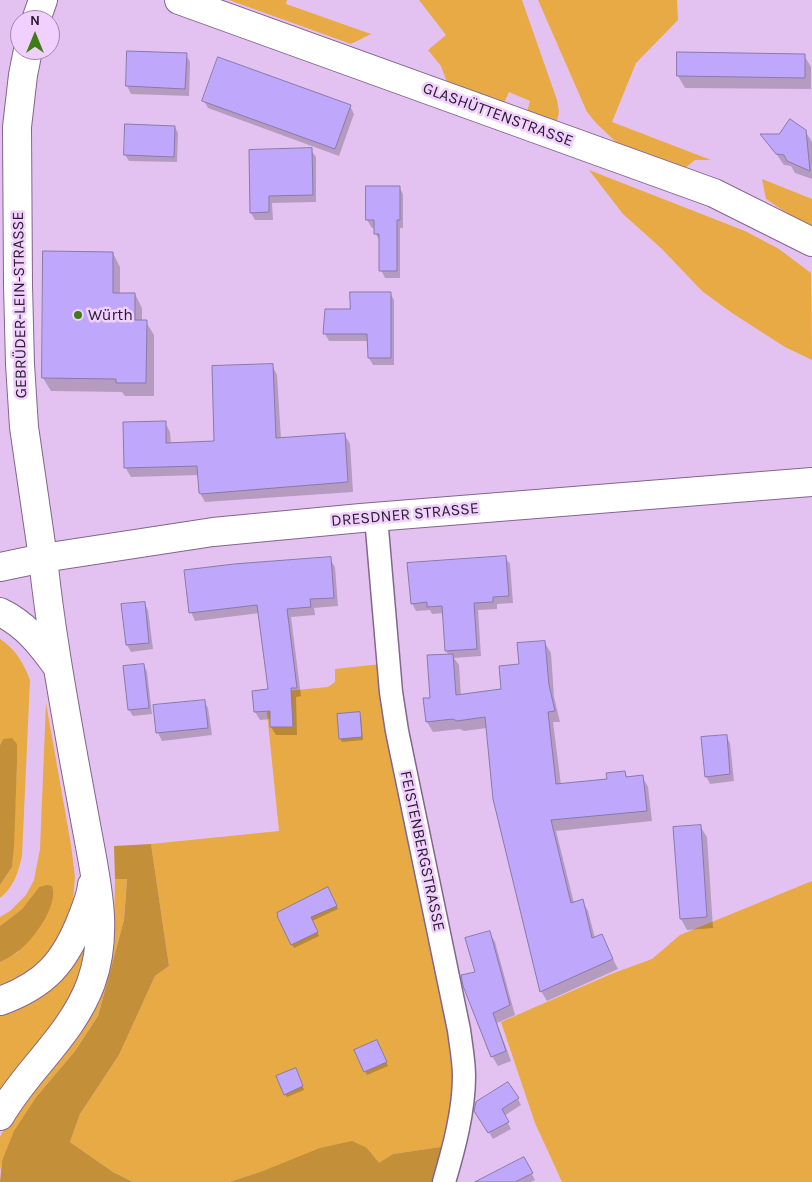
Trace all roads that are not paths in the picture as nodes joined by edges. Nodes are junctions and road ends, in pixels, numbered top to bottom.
1 (179, 0) edge
2 (26, 60) edge
3 (812, 242) edge
4 (812, 482) edge
5 (376, 517) junction
6 (43, 558) junction
7 (0, 567) edge
8 (0, 612) edge
9 (57, 666) junction
10 (93, 863) junction
11 (0, 1001) edge
12 (0, 1116) edge
13 (444, 1182) edge

1 - 3 main road, GLASHÜTTENSTRASSE
2 - 6 main road, GEBRÜDER-LEIN-STRASSE
4 - 5 main road, DRESDNER STRASSE
5 - 6 main road, DRESDNER STRASSE
5 - 13 street, FEISTENBERGSTRASSE
6 - 7 main road, DRESDNER STRASSE
6 - 9 main road, GEBRÜDER-LEIN-STRASSE
8 - 9 main road
9 - 10 main road, GEBRÜDER-LEIN-STRASSE
10 - 11 main road
10 - 12 main road

